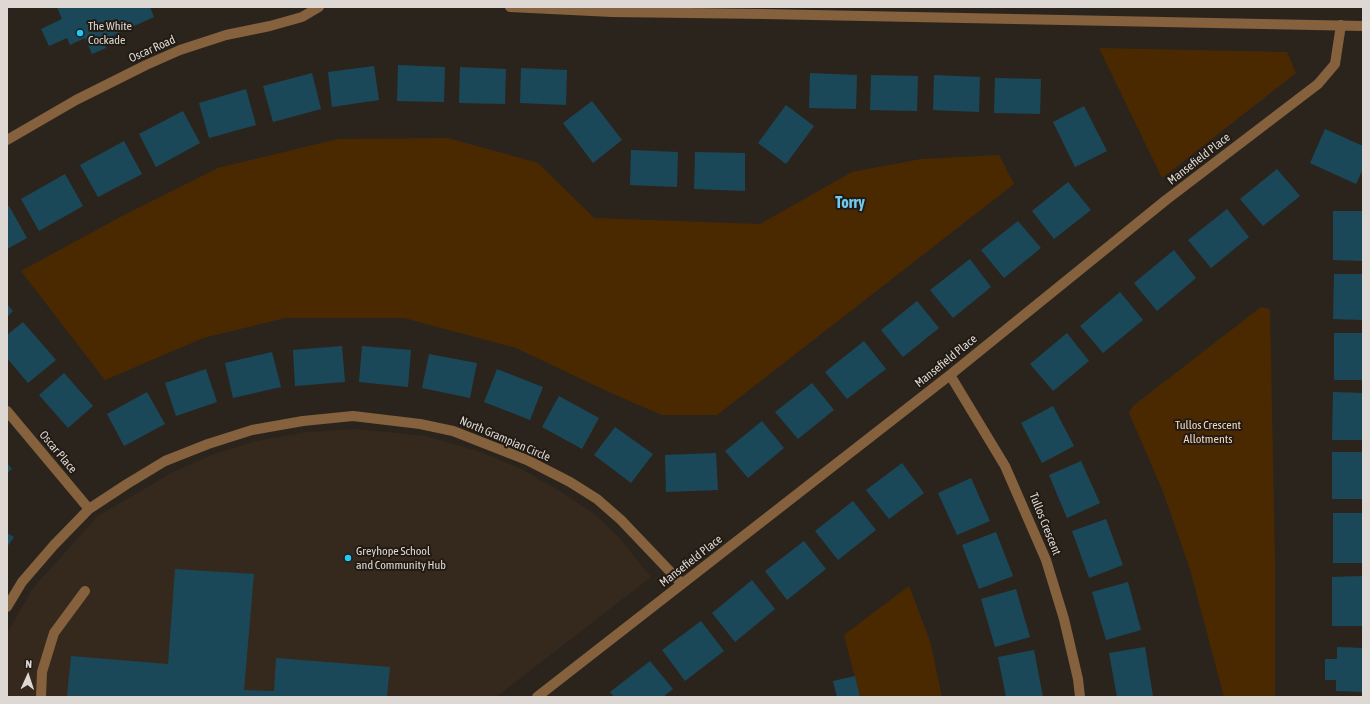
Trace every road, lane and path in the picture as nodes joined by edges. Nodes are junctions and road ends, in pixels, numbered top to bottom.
1 (319, 7) edge
2 (510, 7) edge
3 (1341, 25) junction
4 (1363, 26) edge
5 (7, 140) edge
6 (950, 375) junction
7 (7, 411) edge
8 (89, 509) junction
9 (682, 584) junction
10 (85, 590) dead end
11 (7, 607) edge
12 (41, 697) edge
13 (536, 697) edge
14 (1080, 697) edge

1 - 5 street, Oscar Road
2 - 3 street
3 - 4 street
3 - 6 street, Mansefield Place
6 - 9 street, Mansefield Place
6 - 14 street, Tullos Crescent
7 - 8 street, Oscar Place
8 - 9 street, North Grampian Circle
8 - 11 street, North Grampian Circle
9 - 13 street, Mansefield Place
10 - 12 street

